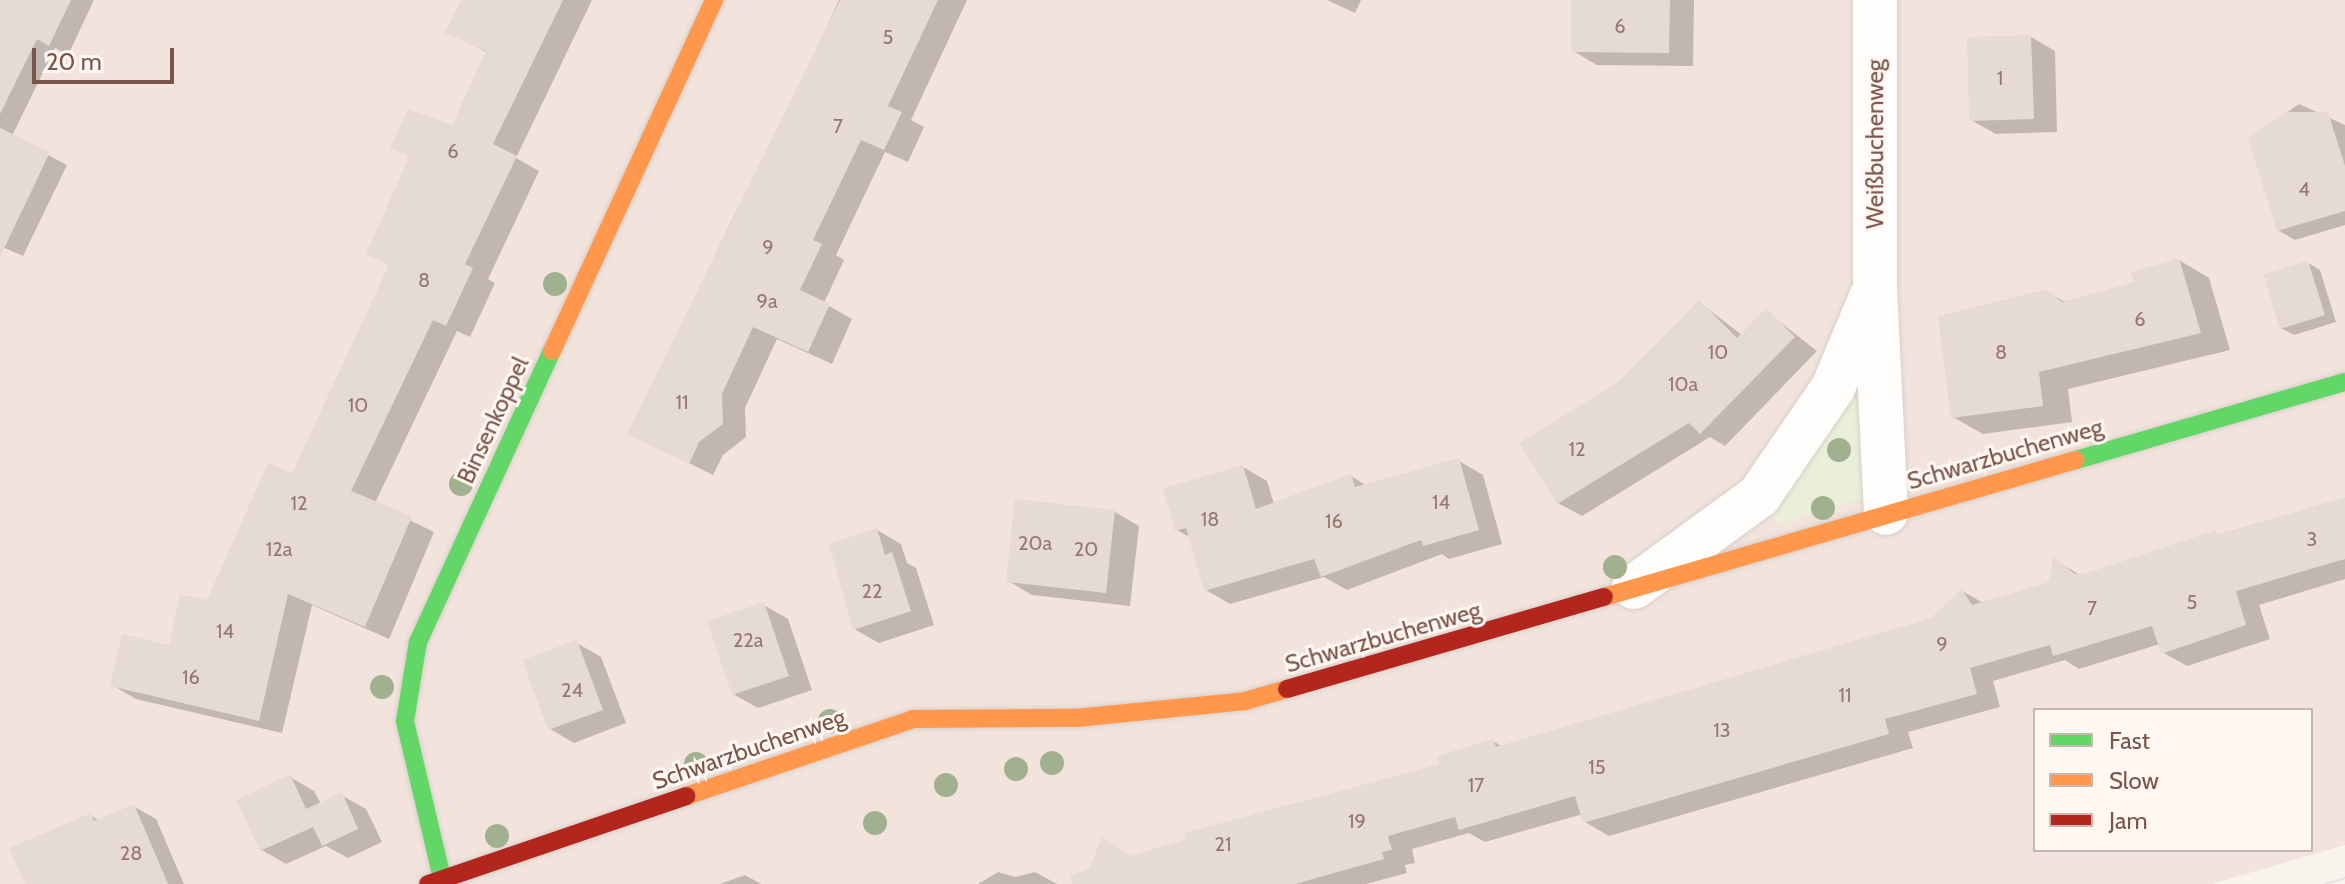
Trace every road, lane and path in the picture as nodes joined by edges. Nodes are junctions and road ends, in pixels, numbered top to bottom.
1 (714, 0) edge
2 (1875, 0) edge
3 (1875, 288) junction
4 (2345, 382) edge
5 (1886, 513) junction
6 (1630, 590) junction
7 (435, 881) edge

1 - 7 street, Binsenkoppel
2 - 3 street, Weißbuchenweg
3 - 5 street, Weißbuchenweg
3 - 6 street, Weißbuchenweg
4 - 5 street, Schwarzbuchenweg
5 - 6 street, Schwarzbuchenweg
6 - 7 street, Schwarzbuchenweg

